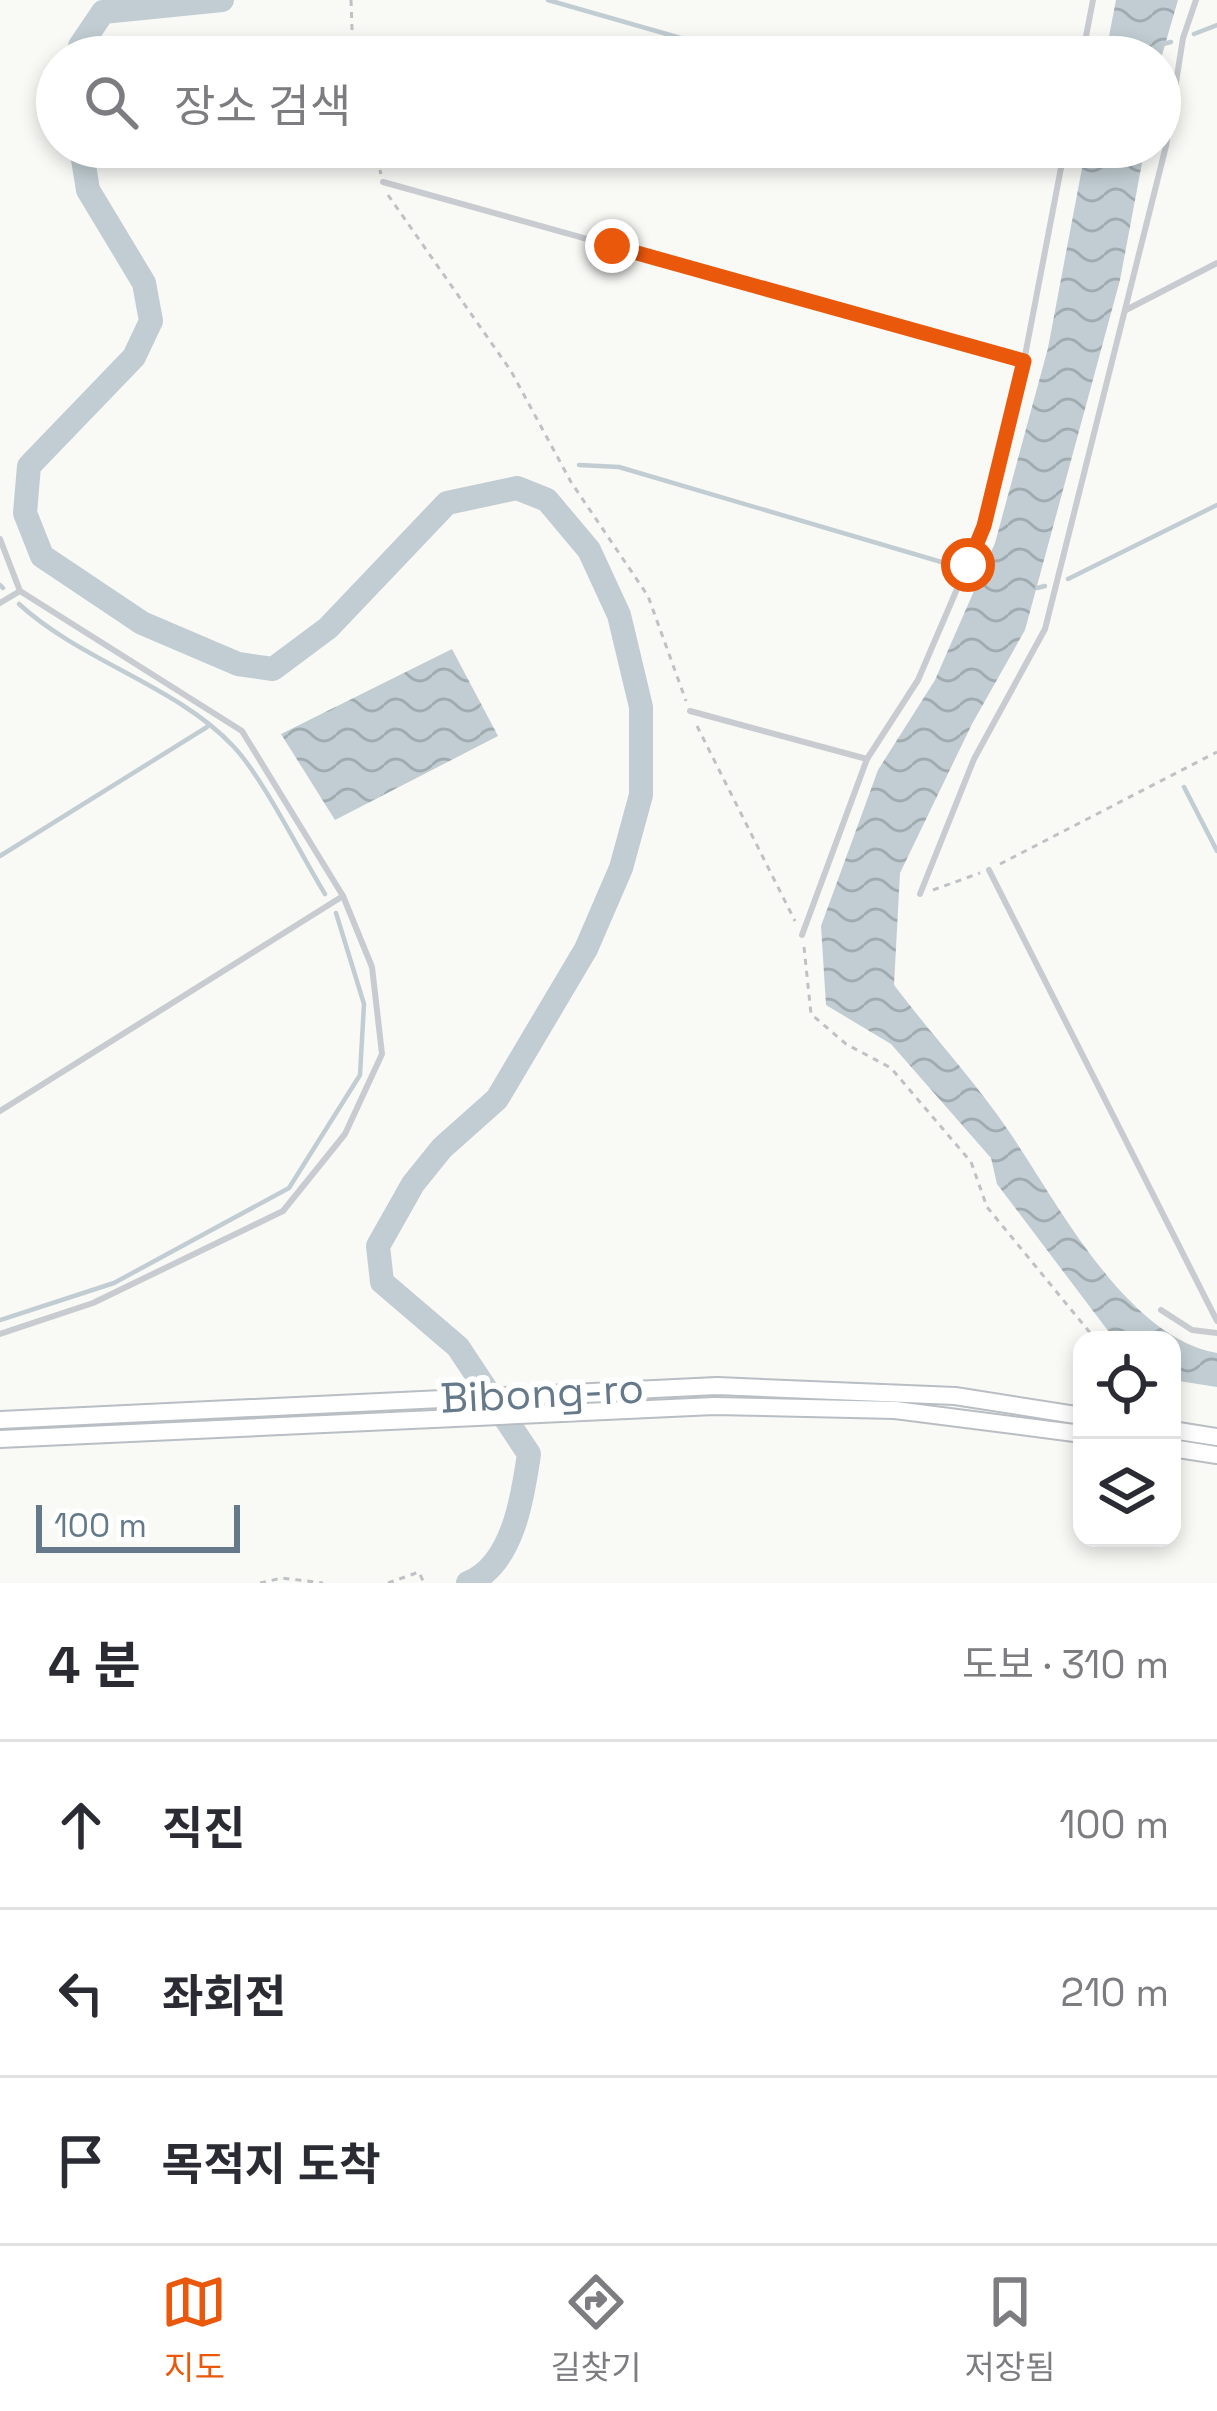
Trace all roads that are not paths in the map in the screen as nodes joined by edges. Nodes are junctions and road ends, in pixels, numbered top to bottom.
1 (1093, 0) edge
2 (1196, 0) edge
3 (1086, 36) edge
4 (1181, 51) edge
5 (1061, 168) edge
6 (1161, 168) edge
7 (383, 182) road end
8 (1217, 263) edge
9 (1126, 310) junction
10 (1024, 361) junction
11 (0, 539) edge
12 (20, 591) junction
13 (0, 603) edge
14 (690, 711) road end
15 (867, 759) junction
16 (989, 870) road end
17 (920, 894) road end
18 (343, 896) junction
19 (802, 934) road end
20 (0, 1111) edge
21 (1162, 1310) dead end
22 (1217, 1321) edge
23 (1217, 1333) edge
24 (0, 1334) edge
25 (1073, 1415) edge
26 (0, 1420) edge
27 (1181, 1431) edge
28 (1073, 1433) edge
29 (1217, 1437) edge
30 (0, 1439) edge
31 (1181, 1449) edge
32 (1217, 1455) edge

1 - 3 lane
2 - 4 lane
5 - 10 lane
6 - 9 lane
7 - 10 lane
8 - 9 lane
9 - 17 lane
10 - 15 lane
11 - 12 lane
12 - 13 lane
12 - 18 lane
14 - 15 lane
15 - 19 lane
16 - 22 lane
18 - 20 lane
18 - 24 lane
21 - 23 lane
25 - 26 street, Bibong-ro
27 - 29 street
28 - 30 street, Bibong-ro
31 - 32 street

